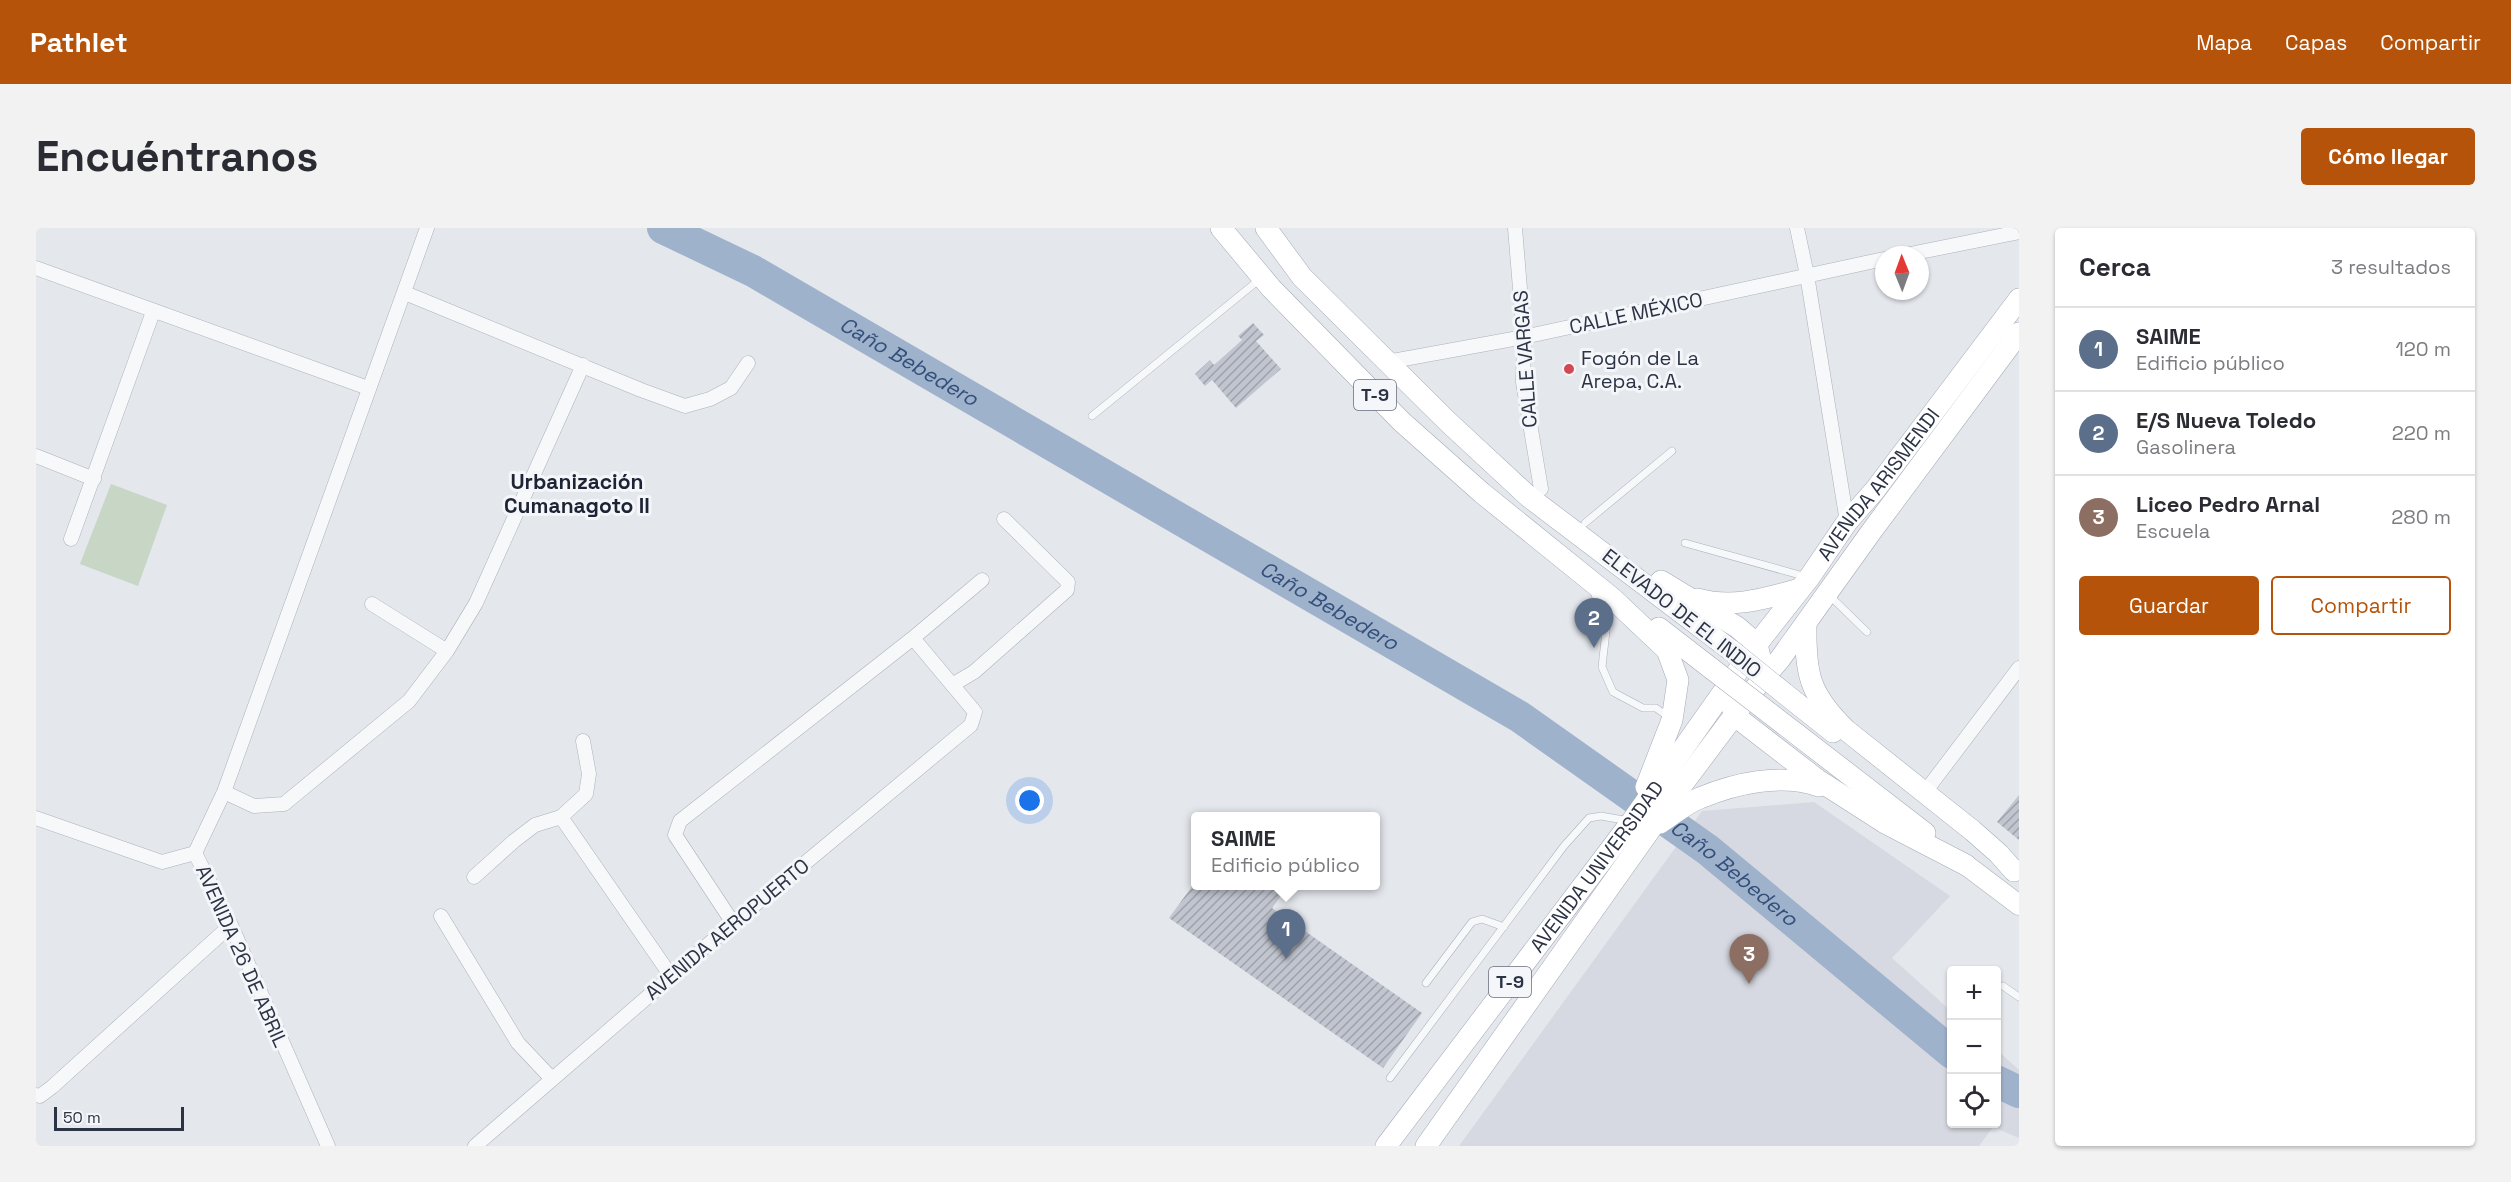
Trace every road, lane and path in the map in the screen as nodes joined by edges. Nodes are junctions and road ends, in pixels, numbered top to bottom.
1 (427, 228) edge
2 (1221, 228) edge
3 (1266, 228) edge
4 (1515, 228) edge
5 (1797, 228) edge
6 (2019, 232) edge
7 (1929, 250) edge
8 (1875, 261) edge
9 (36, 268) edge
10 (1807, 275) junction
11 (1262, 277) junction
12 (405, 292) junction
13 (2019, 299) edge
14 (153, 312) junction
15 (1524, 338) junction
16 (2018, 338) edge
17 (1387, 362) junction
18 (748, 363) dead end
19 (583, 365) junction
20 (368, 388) junction
21 (1092, 416) dead end
22 (1447, 422) junction
23 (1672, 451) dead end
24 (36, 456) edge
25 (94, 478) junction
26 (1541, 489) junction
27 (1004, 519) dead end
28 (1847, 522) junction
29 (1585, 523) junction
30 (71, 539) dead end
31 (1546, 543) junction
32 (1685, 543) dead end
33 (982, 580) dead end
34 (1591, 580) junction
35 (1805, 583) junction
36 (1682, 594) junction
37 (1827, 594) junction
38 (372, 604) dead end
39 (1806, 623) junction
40 (1867, 632) dead end
41 (913, 638) junction
42 (1757, 644) junction
43 (447, 651) junction
44 (1735, 661) junction
45 (2019, 668) edge
46 (952, 685) junction
47 (1751, 693) junction
48 (1735, 717) junction
49 (1672, 720) junction
50 (583, 741) dead end
51 (1665, 779) junction
52 (1835, 791) junction
53 (224, 792) junction
54 (1925, 792) junction
55 (561, 817) junction
56 (36, 818) edge
57 (1639, 822) junction
58 (195, 853) junction
59 (1966, 865) junction
60 (2016, 873) edge
61 (474, 877) dead end
62 (2019, 905) edge
63 (441, 916) dead end
64 (733, 923) junction
65 (231, 925) junction
66 (1504, 927) junction
67 (671, 976) junction
68 (1426, 983) dead end
69 (2003, 986) dead end
70 (2019, 997) edge
71 (1390, 1078) dead end
72 (552, 1079) junction
73 (36, 1095) edge
74 (328, 1146) edge
75 (475, 1146) edge
76 (1386, 1146) edge
77 (1426, 1146) edge

1 - 12 street
2 - 11 main road, T-9
3 - 17 main road, T-9
4 - 15 street, CALLE VARGAS
5 - 10 street
6 - 7 street
8 - 10 street, CALLE MÉXICO
9 - 14 street
10 - 15 street, CALLE MÉXICO
10 - 28 street
11 - 21 lane
11 - 31 main road, T-9
12 - 19 street
12 - 20 street
13 - 28 main road, AVENIDA ARISMENDI
14 - 20 street
14 - 25 street
15 - 17 street, CALLE MÉXICO
15 - 26 street, CALLE VARGAS
16 - 37 main road, AVENIDA ARISMENDI
17 - 22 main road, T-9
18 - 19 street
19 - 43 street
20 - 53 street
22 - 26 main road, T-9
22 - 44 main road, ELEVADO DE EL INDIO / T-9
23 - 29 lane
24 - 25 street
25 - 30 street
26 - 29 main road, T-9
27 - 46 street
28 - 35 main road, AVENIDA ARISMENDI
29 - 36 main road, T-9
31 - 34 main road, T-9
31 - 59 main road, ELEVADO DE EL INDIO, bridge
32 - 35 lane
33 - 41 street
34 - 49 main road, T-9
34 - 49 lane
35 - 36 main road, T-9
35 - 42 main road, AVENIDA ARISMENDI
36 - 42 main road, T-9
37 - 39 main road, AVENIDA ARISMENDI
37 - 40 lane
38 - 43 street
39 - 47 main road, AVENIDA ARISMENDI
39 - 54 main road
41 - 46 street
41 - 64 street
42 - 44 main road, AVENIDA ARISMENDI
42 - 47 main road, T-9
43 - 53 street
44 - 48 main road
44 - 51 main road, AVENIDA UNIVERSIDAD / T-9
44 - 60 main road, ELEVADO DE EL INDIO / T-9, bridge
45 - 54 street
46 - 64 street, AVENIDA AEROPUERTO
47 - 48 main road, AVENIDA UNIVERSIDAD / T-9
48 - 51 main road, AVENIDA UNIVERSIDAD / T-9
48 - 52 main road
49 - 51 main road, T-9
50 - 55 street
51 - 57 main road, AVENIDA UNIVERSIDAD / T-9
52 - 57 main road
52 - 59 main road
53 - 58 street
54 - 60 main road
55 - 61 street
55 - 67 street
56 - 58 street, AVENIDA 26 DE ABRIL
57 - 66 lane
57 - 76 main road, AVENIDA UNIVERSIDAD / T-9
57 - 77 main road, AVENIDA UNIVERSIDAD / T-9
58 - 65 street, AVENIDA 26 DE ABRIL
59 - 62 main road
63 - 72 street
64 - 67 street, AVENIDA AEROPUERTO
65 - 73 street
65 - 74 street, AVENIDA 26 DE ABRIL
66 - 68 lane
66 - 71 lane
67 - 72 street, AVENIDA AEROPUERTO
69 - 70 lane
72 - 75 street, AVENIDA AEROPUERTO

